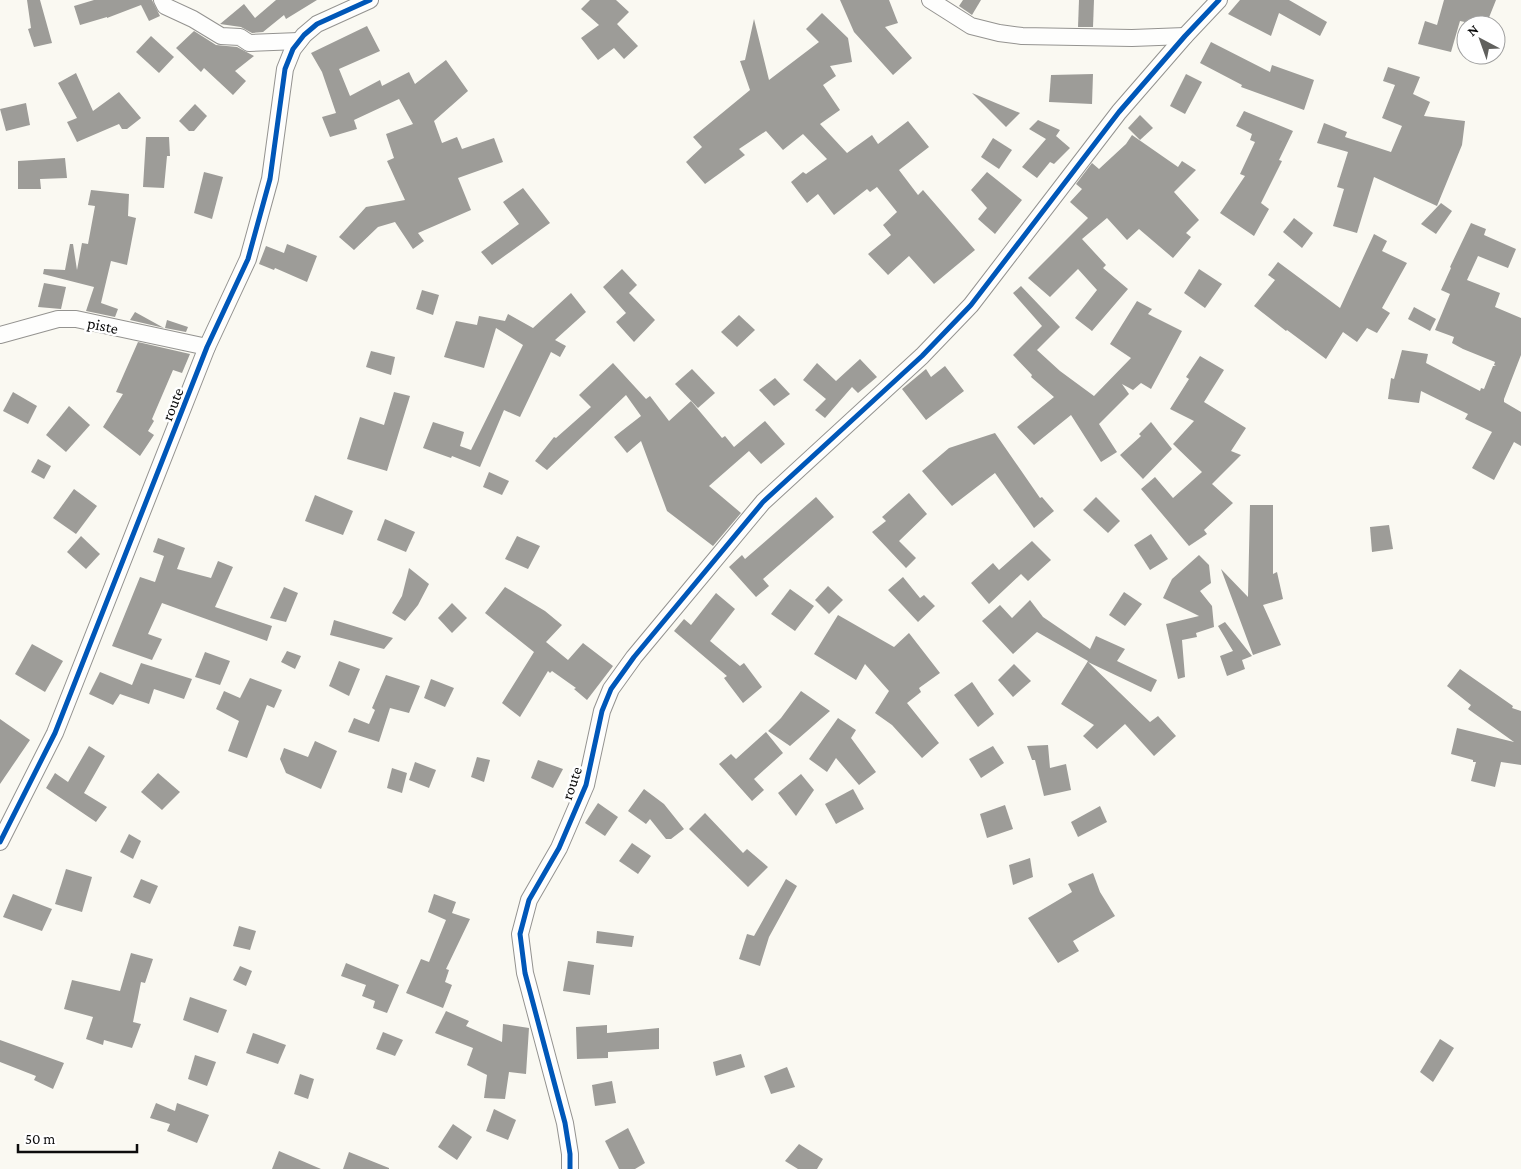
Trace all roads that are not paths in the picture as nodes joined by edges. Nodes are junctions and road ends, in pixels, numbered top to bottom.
1 (162, 0) edge
2 (370, 0) edge
3 (930, 0) edge
4 (1219, 0) edge
5 (1184, 36) junction
6 (299, 41) junction
7 (0, 335) edge
8 (207, 347) junction
9 (0, 842) edge
10 (570, 1169) edge

1 - 6 street
2 - 6 street, route
3 - 5 street
4 - 5 street, route
5 - 10 street, route
6 - 8 street, route
7 - 8 street, piste
8 - 9 street, route

